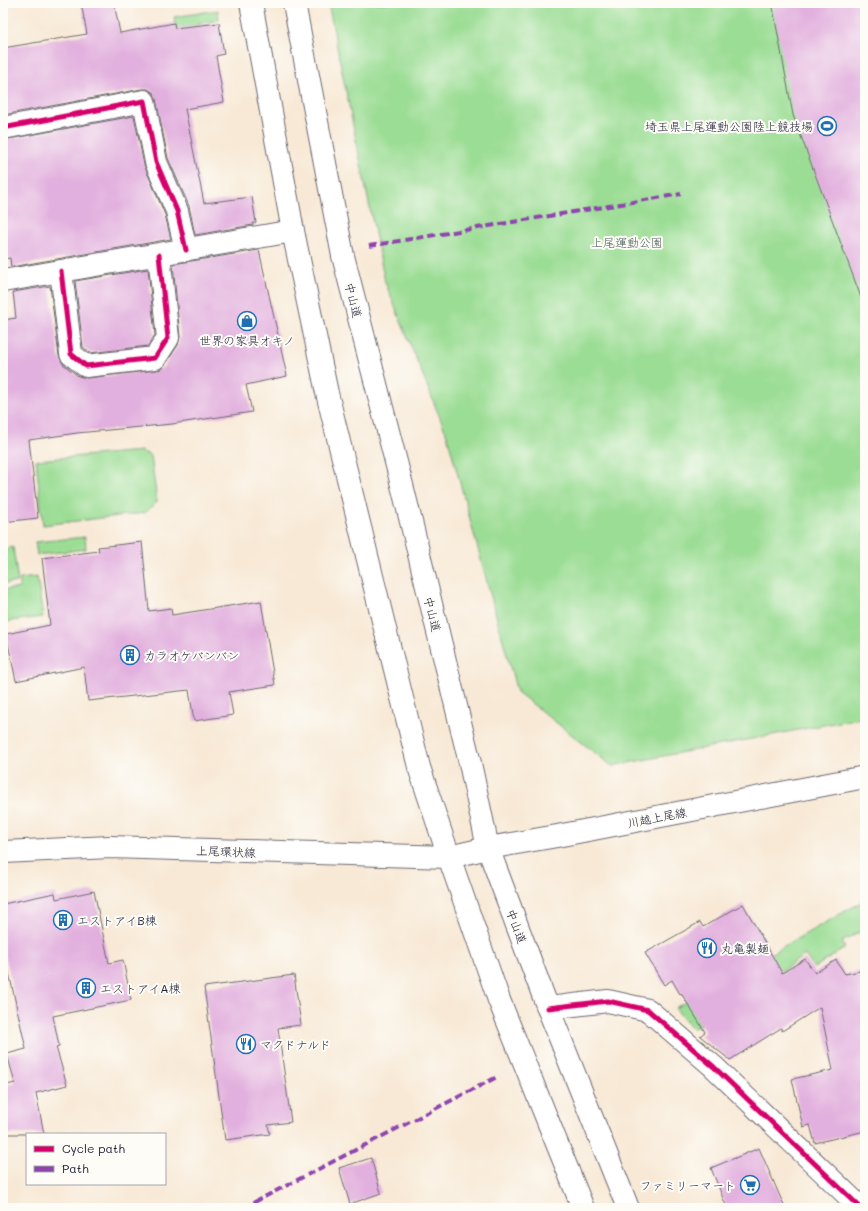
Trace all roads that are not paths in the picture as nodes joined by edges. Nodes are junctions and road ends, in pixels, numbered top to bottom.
1 (251, 3) edge
2 (294, 3) edge
3 (3, 128) edge
4 (293, 231) junction
5 (186, 250) junction
6 (159, 254) junction
7 (61, 271) junction
8 (3, 281) edge
9 (865, 777) edge
10 (488, 848) junction
11 (3, 852) edge
12 (449, 857) junction
13 (548, 1008) junction
14 (583, 1208) edge
15 (628, 1208) edge
16 (861, 1208) edge

1 - 4 main road
2 - 10 main road, 中山道
3 - 5 main road
4 - 5 main road
4 - 12 main road
5 - 6 main road
6 - 7 main road
6 - 7 main road
7 - 8 main road
9 - 10 main road, 川越上尾線
10 - 12 main road, 川越上尾線
10 - 13 main road, 中山道
11 - 12 main road, 上尾環状線
12 - 14 main road
13 - 15 main road, 中山道
13 - 16 main road

